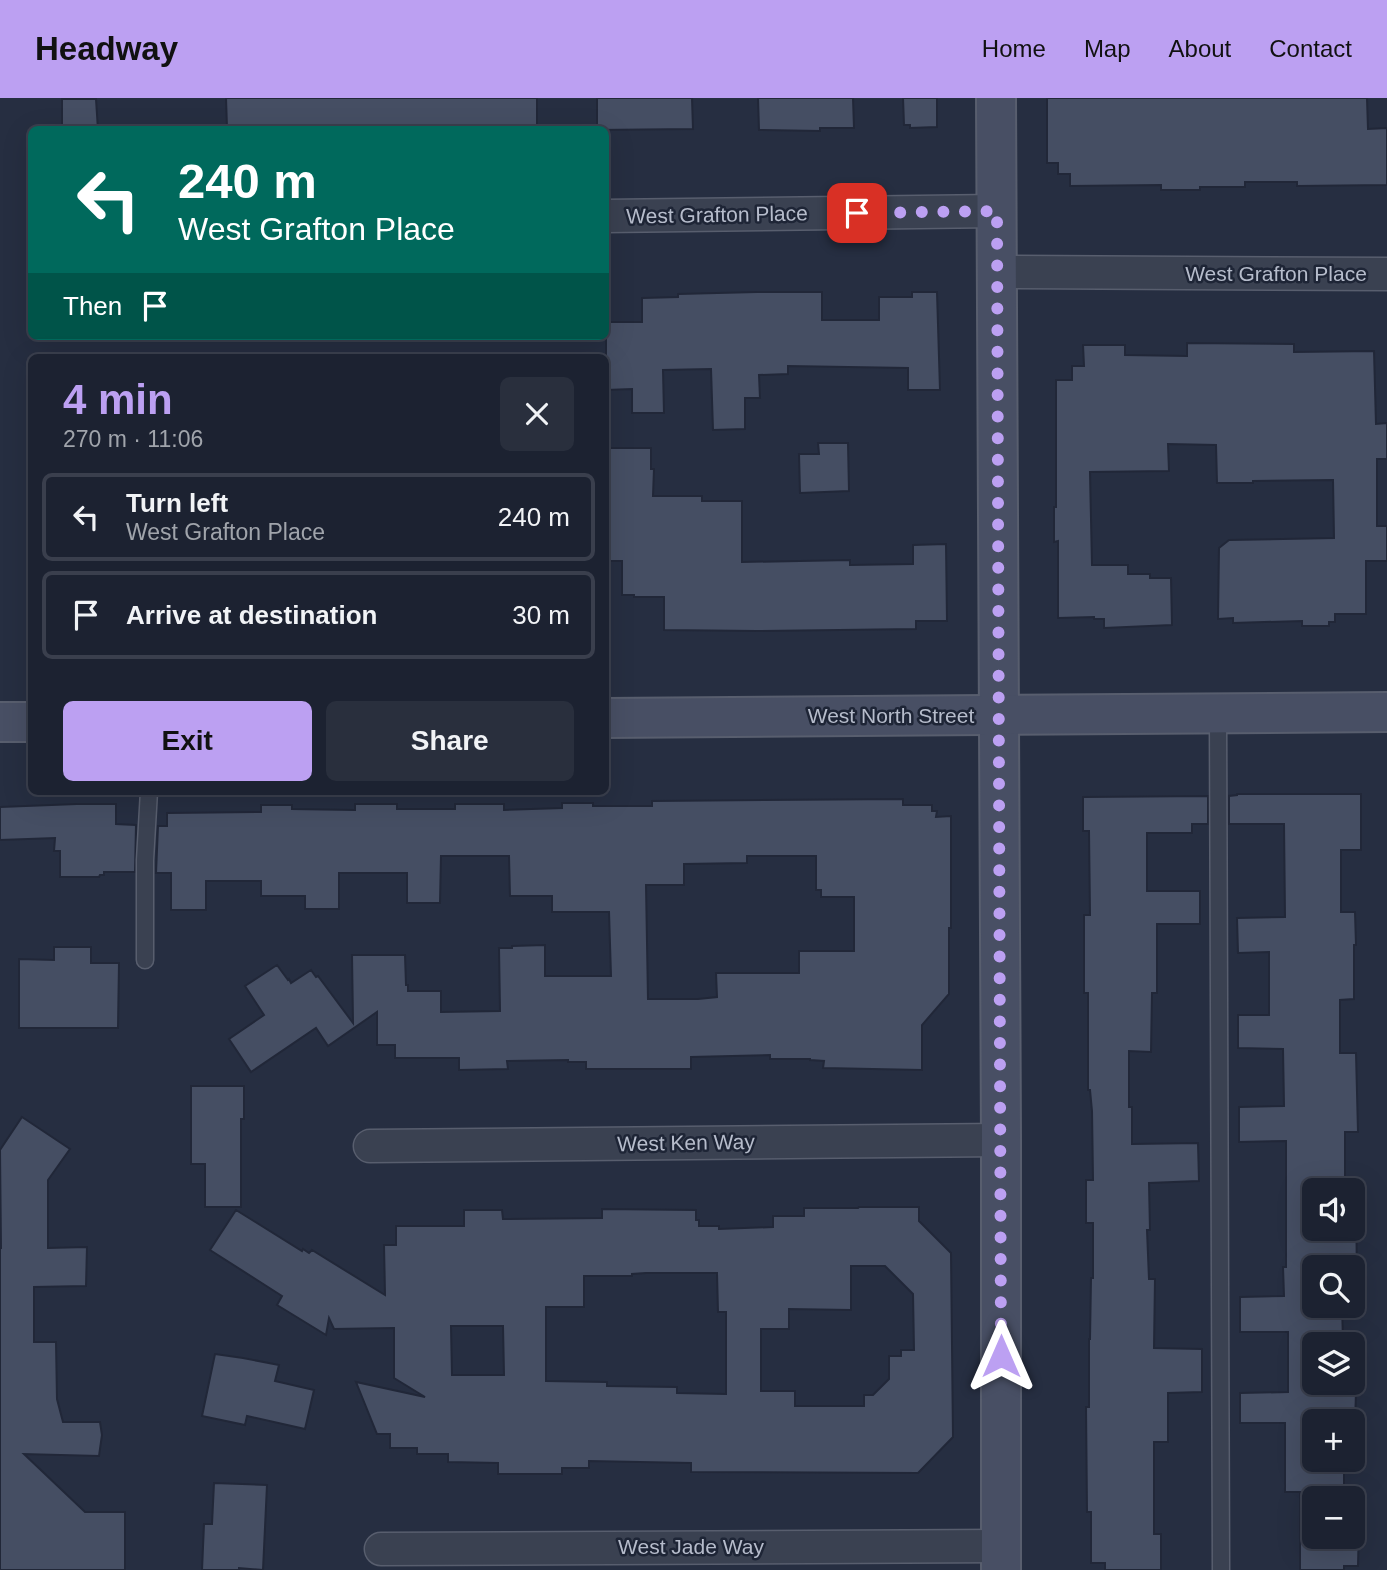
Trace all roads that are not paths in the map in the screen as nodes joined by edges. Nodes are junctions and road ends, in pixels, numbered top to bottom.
1 (996, 98) edge
2 (997, 211) junction
3 (609, 216) edge
4 (996, 272) junction
5 (1387, 274) edge
6 (1387, 712) edge
7 (1218, 713) junction
8 (999, 715) junction
9 (609, 718) edge
10 (0, 722) edge
11 (28, 722) edge
12 (149, 795) edge
13 (145, 960) dead end
14 (1001, 1140) junction
15 (370, 1146) dead end
16 (381, 1549) dead end
17 (1001, 1558) edge
18 (1221, 1570) edge

1 - 2 street
2 - 3 street, West Grafton Place
2 - 4 street
4 - 5 street, West Grafton Place
4 - 8 street
6 - 7 street, West North Street
7 - 8 street, West North Street
7 - 18 lane
8 - 9 street, West North Street
8 - 14 street
10 - 11 street
12 - 13 lane
14 - 15 street, West Ken Way
14 - 17 street
16 - 17 street, West Jade Way

